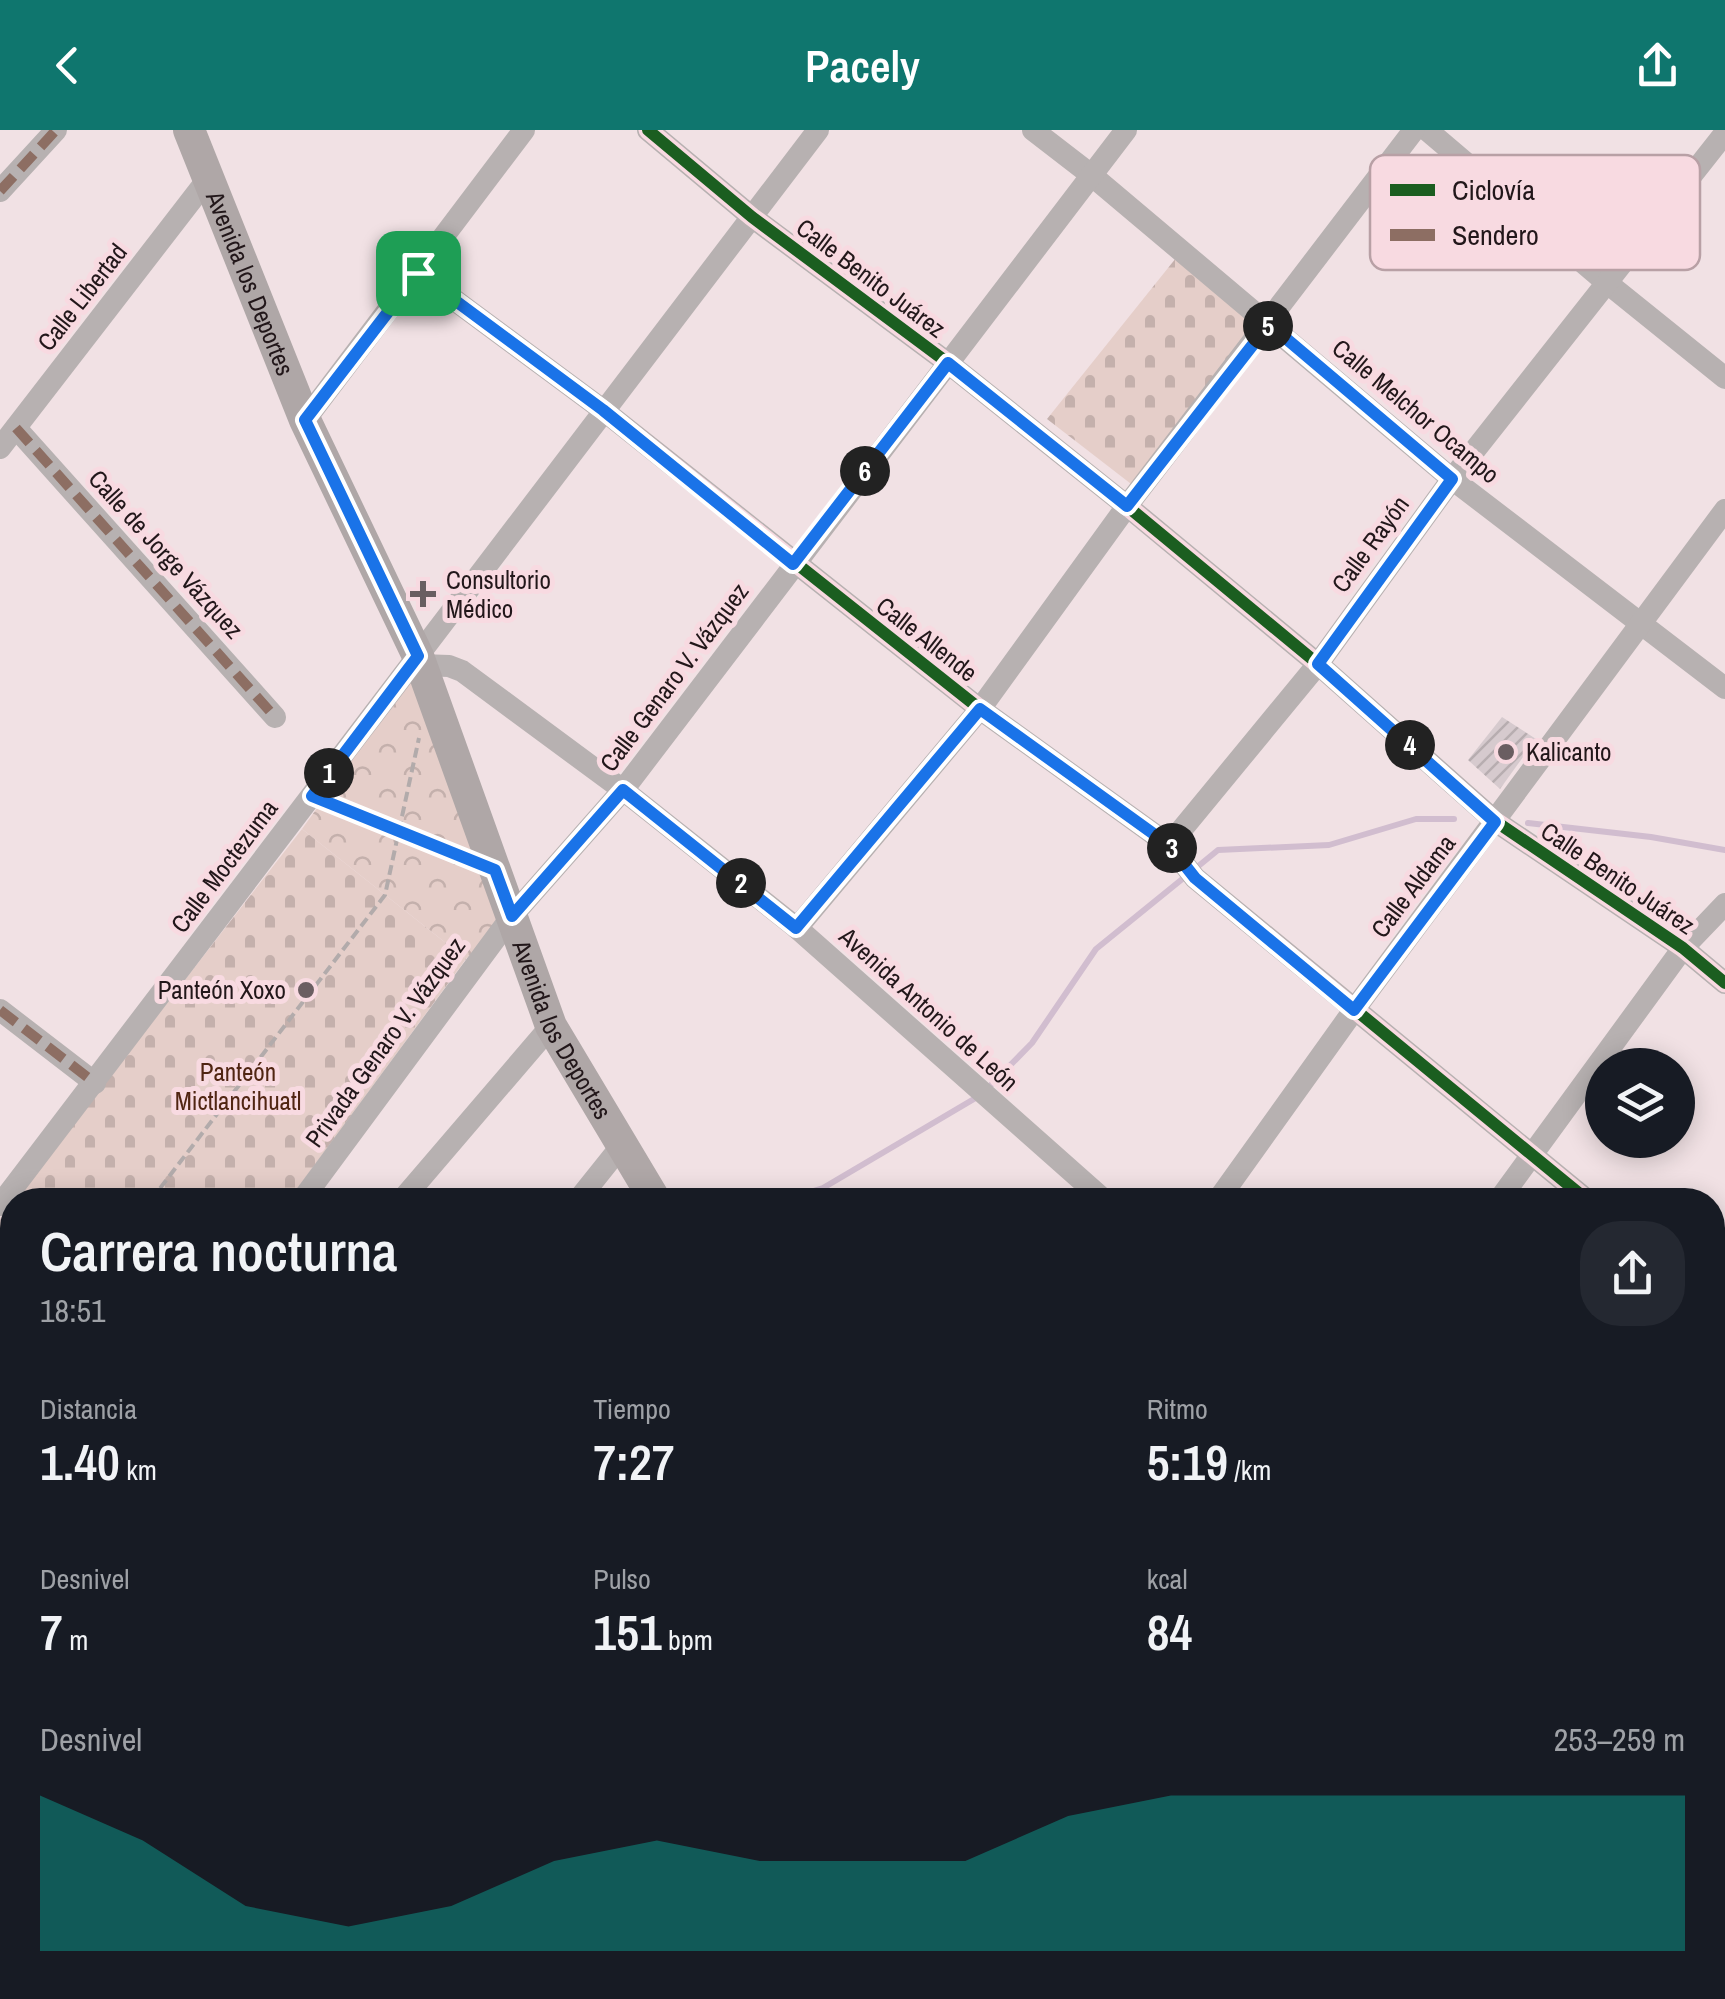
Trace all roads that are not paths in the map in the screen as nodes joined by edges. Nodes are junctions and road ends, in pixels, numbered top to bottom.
1 (56, 130) edge
2 (524, 130) edge
3 (648, 130) edge
4 (818, 130) edge
5 (1033, 130) edge
6 (1126, 130) edge
7 (1414, 130) edge
8 (1427, 130) edge
9 (1725, 132) edge
10 (194, 133) edge
11 (1395, 155) edge
12 (1456, 155) edge
13 (1700, 164) edge
14 (1090, 174) junction
15 (207, 180) junction
16 (1370, 189) edge
17 (0, 191) edge
18 (752, 216) junction
19 (1592, 270) edge
20 (1616, 270) edge
21 (418, 273) junction
22 (1606, 282) junction
23 (1269, 324) junction
24 (948, 363) junction
25 (1725, 378) edge
26 (603, 410) junction
27 (305, 420) junction
28 (16, 428) junction
29 (0, 448) edge
30 (1452, 479) junction
31 (1127, 506) junction
32 (1725, 510) edge
33 (793, 564) junction
34 (1641, 622) junction
35 (1318, 664) junction
36 (422, 669) junction
37 (1725, 688) edge
38 (980, 709) junction
39 (276, 717) dead end
40 (623, 790) junction
41 (1495, 822) junction
42 (1174, 852) junction
43 (1725, 904) edge
44 (512, 916) junction
45 (796, 928) junction
46 (1683, 948) junction
47 (1725, 983) edge
48 (0, 1010) edge
49 (1354, 1010) junction
50 (550, 1026) junction
51 (95, 1083) junction
52 (622, 1145) junction
53 (1530, 1152) junction
54 (13, 1188) edge
55 (311, 1188) edge
56 (412, 1188) edge
57 (588, 1188) edge
58 (648, 1188) edge
59 (1090, 1188) edge
60 (1227, 1188) edge
61 (1506, 1188) edge
62 (1573, 1188) edge

1 - 17 street
2 - 21 street
3 - 18 street, Calle Benito Juárez
4 - 18 street, Calle Moctezuma
5 - 14 street, Calle Melchor Ocampo
6 - 14 street, Calle Genaro V. Vázquez
7 - 11 street
8 - 12 street
9 - 13 street, Calle Rayón
10 - 15 street, Avenida los Deportes
14 - 23 street, Calle Melchor Ocampo
14 - 24 street, Calle Genaro V. Vázquez
15 - 27 street, Avenida los Deportes
15 - 28 street, Calle Libertad
16 - 23 street
18 - 24 street, Calle Benito Juárez
18 - 26 street, Calle Moctezuma
19 - 22 street
20 - 22 street, Calle Rayón
21 - 26 street, Calle Allende
21 - 27 street
22 - 25 street
22 - 30 street, Calle Rayón
23 - 30 street, Calle Melchor Ocampo
23 - 31 street
24 - 31 street, Calle Benito Juárez
24 - 33 street, Calle Genaro V. Vázquez
26 - 33 street, Calle Allende
26 - 36 street, Calle Moctezuma
27 - 36 street, Avenida los Deportes
28 - 29 street, Calle Libertad
28 - 39 street, Calle de Jorge Vázquez
30 - 34 street, Calle Melchor Ocampo
30 - 35 street, Calle Rayón
31 - 35 street, Calle Benito Juárez
31 - 38 street
32 - 34 street, Calle Aldama
33 - 38 street, Calle Allende
33 - 40 street, Calle Genaro V. Vázquez
34 - 37 street, Calle Melchor Ocampo
34 - 41 street, Calle Aldama
35 - 41 street, Calle Benito Juárez
35 - 42 street, Calle Rayón
36 - 40 street, Avenida Antonio de León
36 - 44 street, Avenida los Deportes
36 - 51 street, Calle Moctezuma
38 - 42 street, Calle Allende
38 - 45 street
40 - 44 street, Calle Genaro V. Vázquez
40 - 45 street, Avenida Antonio de León
41 - 46 street, Calle Benito Juárez
41 - 49 street, Calle Aldama
42 - 49 street, Calle Allende
43 - 46 street
44 - 50 street, Avenida los Deportes
44 - 55 street, Privada Genaro V. Vázquez
45 - 59 street, Avenida Antonio de León
46 - 47 street, Calle Benito Juárez
46 - 53 street
48 - 51 street
49 - 53 street, Calle Allende
49 - 60 street, Calle Aldama
50 - 52 street, Avenida los Deportes
50 - 56 street
51 - 54 street, Calle Moctezuma
52 - 57 street
52 - 58 street, Avenida los Deportes
53 - 61 street
53 - 62 street, Calle Allende

